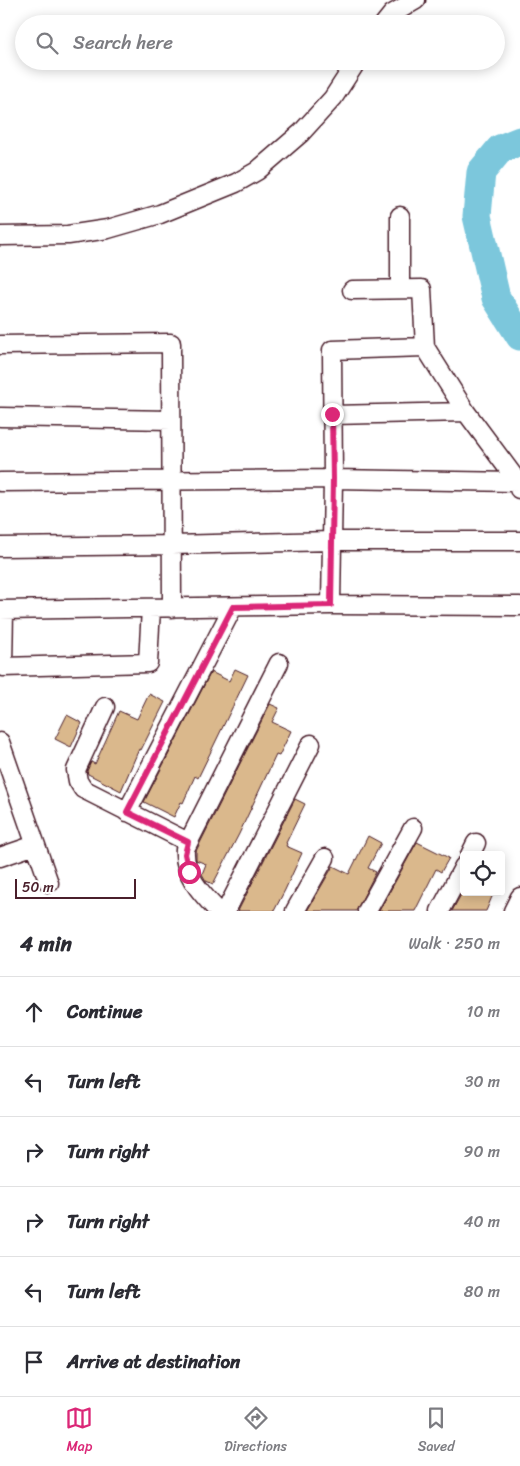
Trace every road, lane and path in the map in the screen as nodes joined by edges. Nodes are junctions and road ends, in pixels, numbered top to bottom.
1 (416, 0) edge
2 (391, 15) edge
3 (351, 70) edge
4 (400, 216) dead end
5 (0, 236) edge
6 (400, 289) junction
7 (352, 290) dead end
8 (0, 346) edge
9 (425, 348) junction
10 (466, 412) junction
11 (332, 414) junction
12 (0, 417) edge
13 (171, 420) junction
14 (333, 479) junction
15 (171, 481) junction
16 (0, 482) edge
17 (519, 488) edge
18 (332, 541) junction
19 (520, 541) edge
20 (172, 545) junction
21 (0, 547) edge
22 (331, 605) junction
23 (520, 606) edge
24 (233, 607) junction
25 (151, 608) junction
26 (172, 608) junction
27 (2, 610) edge
28 (279, 663) dead end
29 (105, 707) dead end
30 (0, 742) edge
31 (311, 744) dead end
32 (127, 812) junction
33 (413, 828) dead end
34 (188, 842) junction
35 (35, 845) junction
36 (0, 857) edge
37 (325, 858) dead end
38 (460, 874) edge
39 (49, 883) dead end
40 (520, 898) edge
41 (218, 911) edge
42 (226, 911) edge
43 (295, 911) edge
44 (368, 911) edge
45 (440, 911) edge
46 (513, 911) edge

1 - 2 street
3 - 5 street
4 - 6 street
6 - 7 street
6 - 9 street
8 - 13 street
9 - 10 street
9 - 11 street
10 - 11 street
10 - 17 street
11 - 14 street
12 - 13 street
13 - 15 street
14 - 15 street
14 - 17 street
14 - 18 street
15 - 16 street
15 - 20 street
18 - 19 street
18 - 20 street
18 - 22 street
20 - 21 street
20 - 26 street
22 - 23 street
22 - 24 street
24 - 26 street
24 - 32 street
25 - 26 street
25 - 27 street
25 - 27 street
28 - 34 street
29 - 32 street
30 - 35 street
31 - 42 street
32 - 34 street
33 - 44 street
34 - 41 street
35 - 36 street
35 - 39 street
37 - 43 street
38 - 45 street
40 - 46 street

